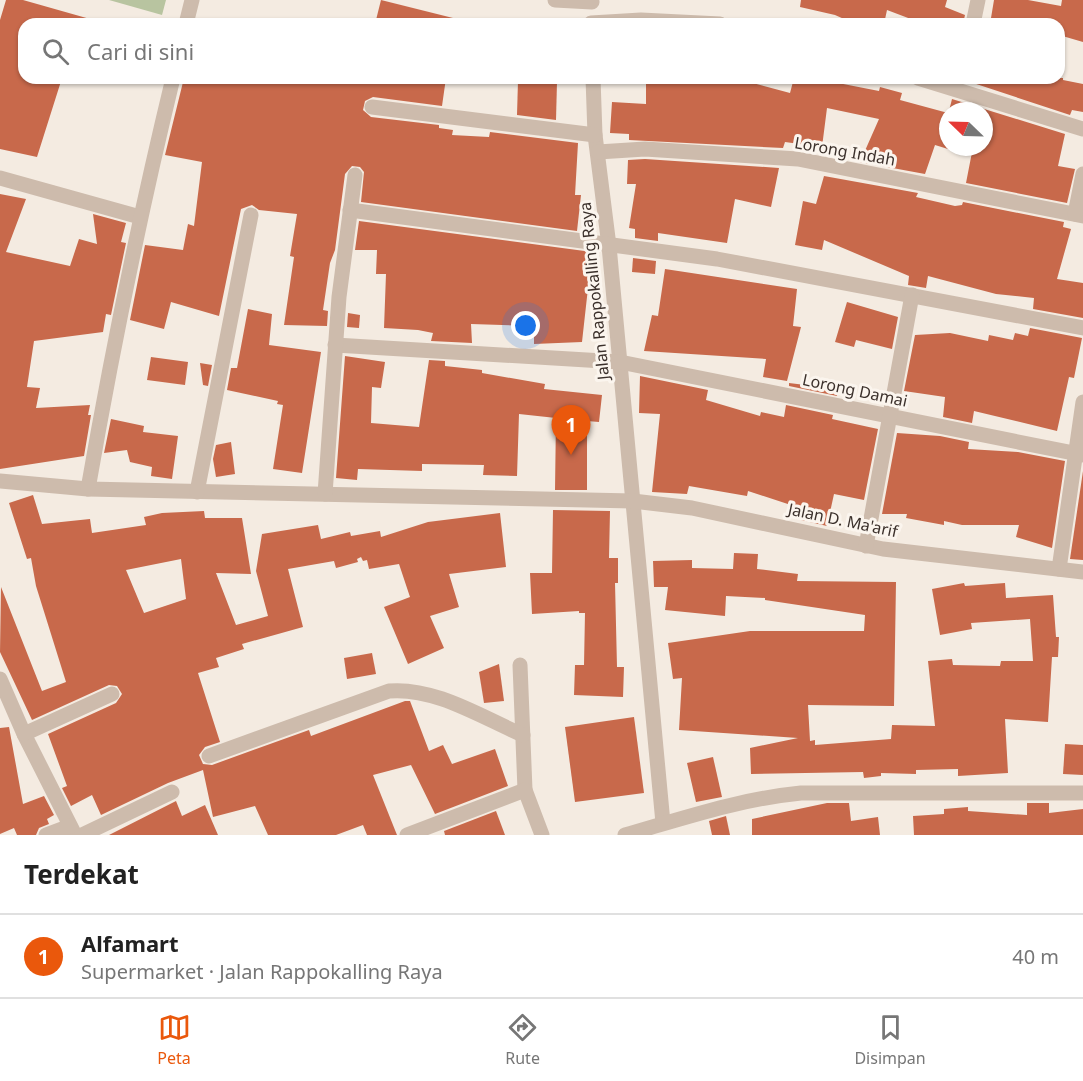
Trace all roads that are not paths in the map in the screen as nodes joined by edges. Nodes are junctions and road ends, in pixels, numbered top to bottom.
1 (192, 0) edge
2 (555, 0) edge
3 (978, 0) edge
4 (592, 1) edge
5 (188, 18) edge
6 (591, 18) edge
7 (974, 18) edge
8 (172, 84) edge
9 (593, 84) edge
10 (961, 85) edge
11 (372, 107) dead end
12 (1083, 129) edge
13 (595, 135) junction
14 (598, 152) junction
15 (1083, 174) edge
16 (355, 175) dead end
17 (0, 178) edge
18 (350, 210) junction
19 (251, 215) dead end
20 (1079, 215) edge
21 (140, 217) junction
22 (609, 246) junction
23 (912, 295) junction
24 (1083, 328) edge
25 (334, 345) junction
26 (620, 362) junction
27 (1083, 402) edge
28 (889, 415) junction
29 (1079, 454) edge
30 (0, 481) edge
31 (88, 489) junction
32 (197, 492) junction
33 (325, 494) junction
34 (633, 501) junction
35 (866, 546) junction
36 (1059, 569) junction
37 (1083, 572) edge
38 (520, 665) dead end
39 (0, 679) edge
40 (112, 694) dead end
41 (24, 734) junction
42 (523, 735) junction
43 (209, 756) dead end
44 (525, 789) junction
45 (172, 792) dead end
46 (1083, 793) edge
47 (663, 823) junction
48 (76, 832) edge
49 (46, 835) edge
50 (407, 835) edge
51 (542, 835) edge
52 (625, 835) edge

1 - 5 street
2 - 4 street
3 - 7 street
4 - 6 street
8 - 21 street
9 - 13 street, Jalan Rappokalling Raya
10 - 12 street
11 - 13 street
13 - 14 street, Jalan Rappokalling Raya
14 - 20 street, Lorong Indah
14 - 22 street, Jalan Rappokalling Raya
15 - 20 street
16 - 18 street
17 - 21 street
18 - 22 street
18 - 25 street
19 - 32 street
21 - 31 street
22 - 23 street
22 - 26 street, Jalan Rappokalling Raya
23 - 24 street
23 - 28 street
25 - 26 street, Lorong Damai
25 - 33 street
26 - 28 street, Lorong Damai
26 - 34 street, Jalan Rappokalling Raya
27 - 29 street
28 - 29 street, Lorong Damai
28 - 35 street
29 - 36 street
30 - 31 street, Jalan D. Ma'arif
31 - 32 street, Jalan D. Ma'arif
32 - 33 street, Jalan D. Ma'arif
33 - 34 street, Jalan D. Ma'arif
34 - 35 street, Jalan D. Ma'arif
34 - 47 street, Jalan Rappokalling Raya
35 - 36 street, Jalan D. Ma'arif
36 - 37 street, Jalan D. Ma'arif
38 - 42 street
39 - 41 street
40 - 41 street
41 - 48 street
42 - 43 street
42 - 44 street
44 - 50 street
44 - 51 street
45 - 48 street
46 - 47 street
47 - 52 street
48 - 49 street

